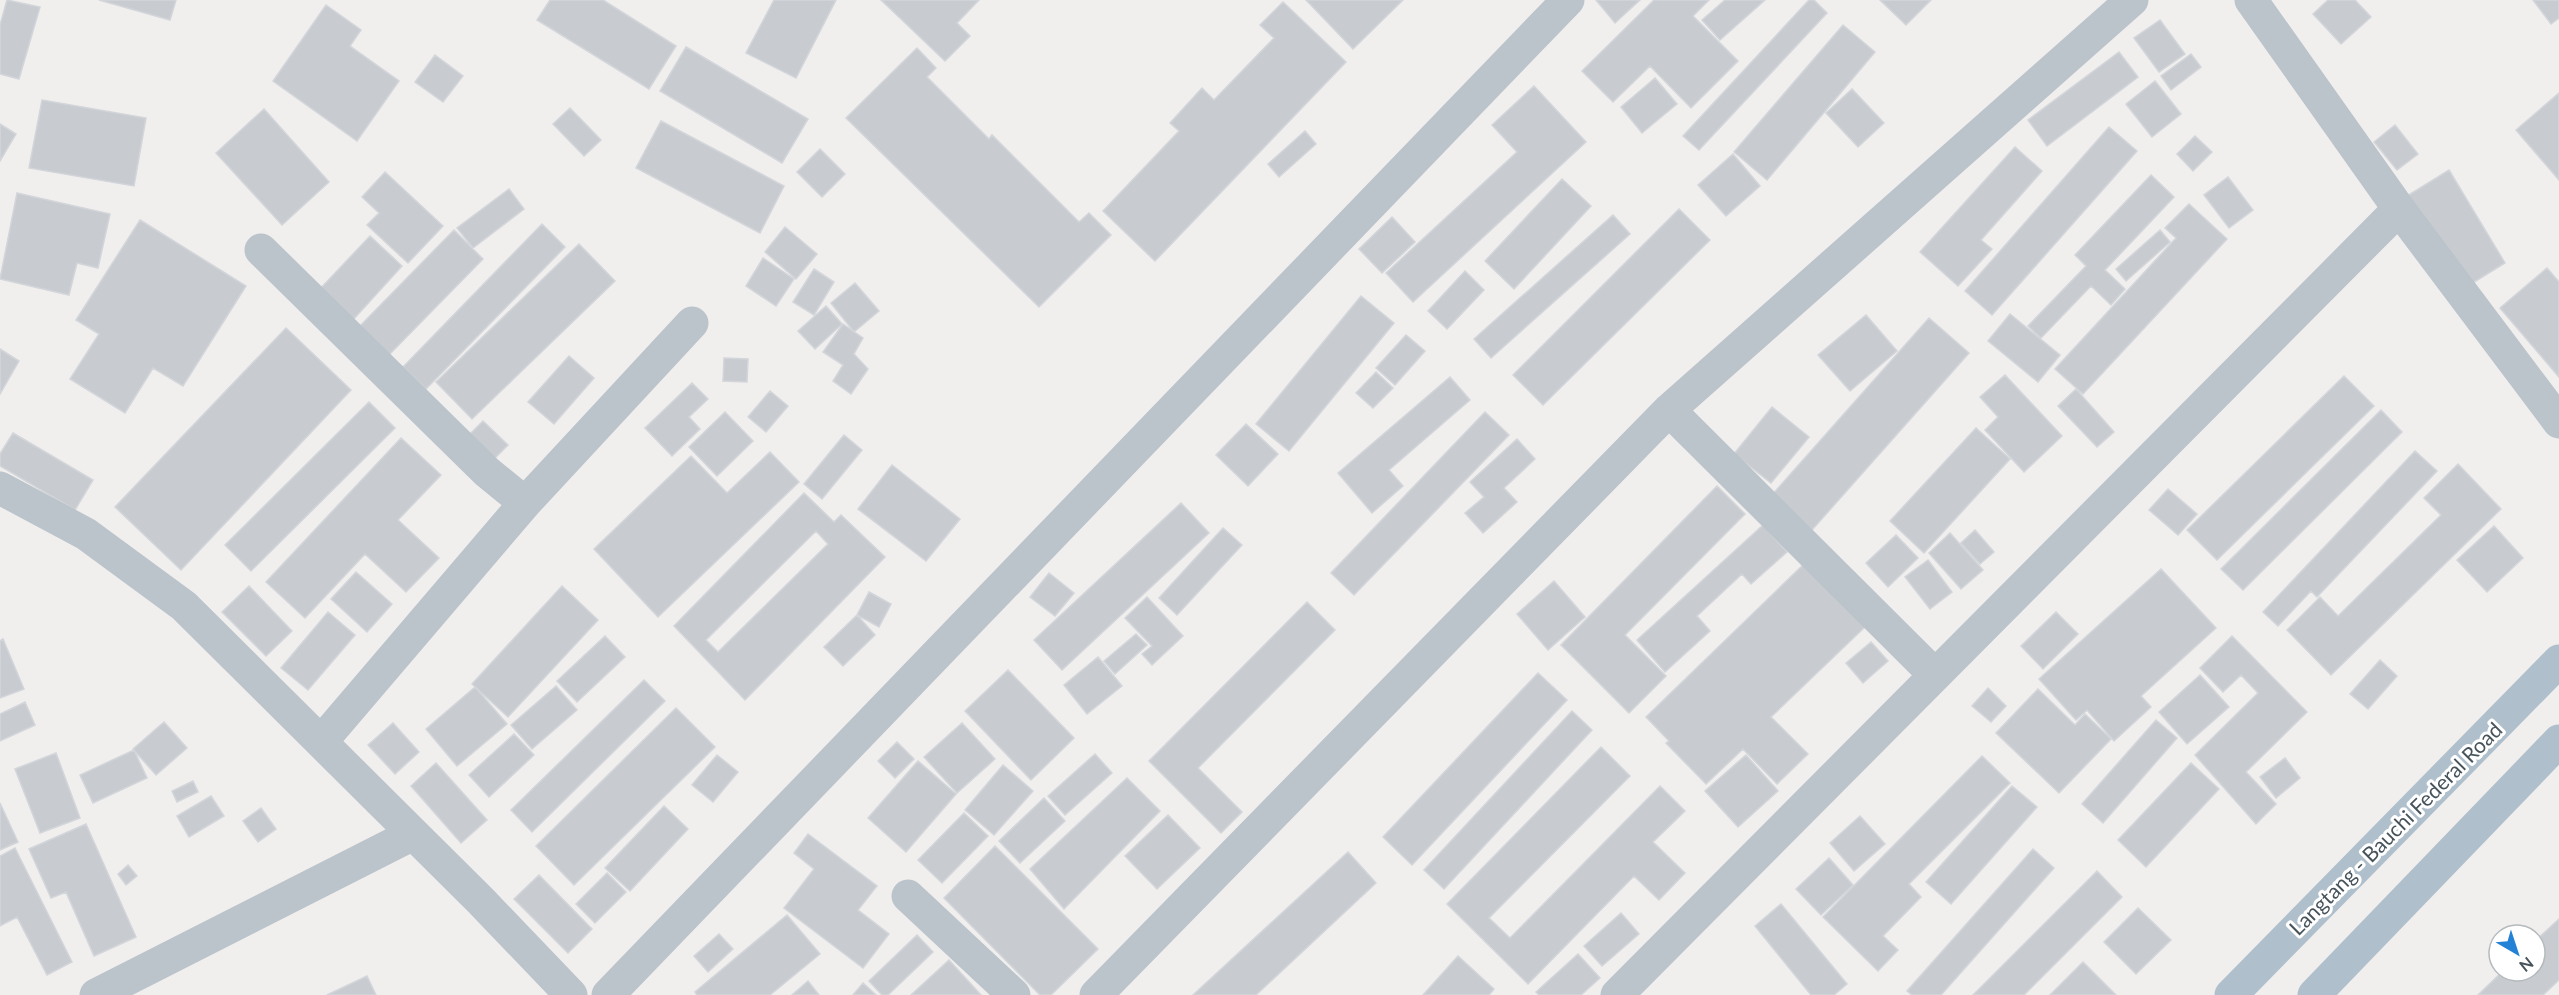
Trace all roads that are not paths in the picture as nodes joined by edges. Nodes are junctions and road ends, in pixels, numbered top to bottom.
1 (1568, 0) edge
2 (2132, 0) edge
3 (2251, 0) edge
4 (2399, 209) junction
5 (261, 250) dead end
6 (692, 323) dead end
7 (1669, 410) junction
8 (2559, 422) edge
9 (0, 488) edge
10 (525, 503) junction
11 (2559, 661) edge
12 (1935, 675) junction
13 (2559, 741) edge
14 (321, 742) junction
15 (413, 834) junction
16 (908, 896) dead end
17 (96, 995) edge
18 (571, 995) edge
19 (608, 995) edge
20 (1014, 995) edge
21 (1096, 995) edge
22 (1617, 995) edge
23 (2231, 995) edge
24 (2314, 995) edge

1 - 19 street
2 - 7 street
3 - 4 street
4 - 8 street
4 - 12 street
5 - 10 street
6 - 10 street
7 - 12 street
7 - 21 street
9 - 14 street
10 - 14 street
11 - 23 main road, Langtang - Bauchi Federal Road
12 - 22 street
13 - 24 main road
14 - 15 street
15 - 17 street
15 - 18 street
16 - 20 street

